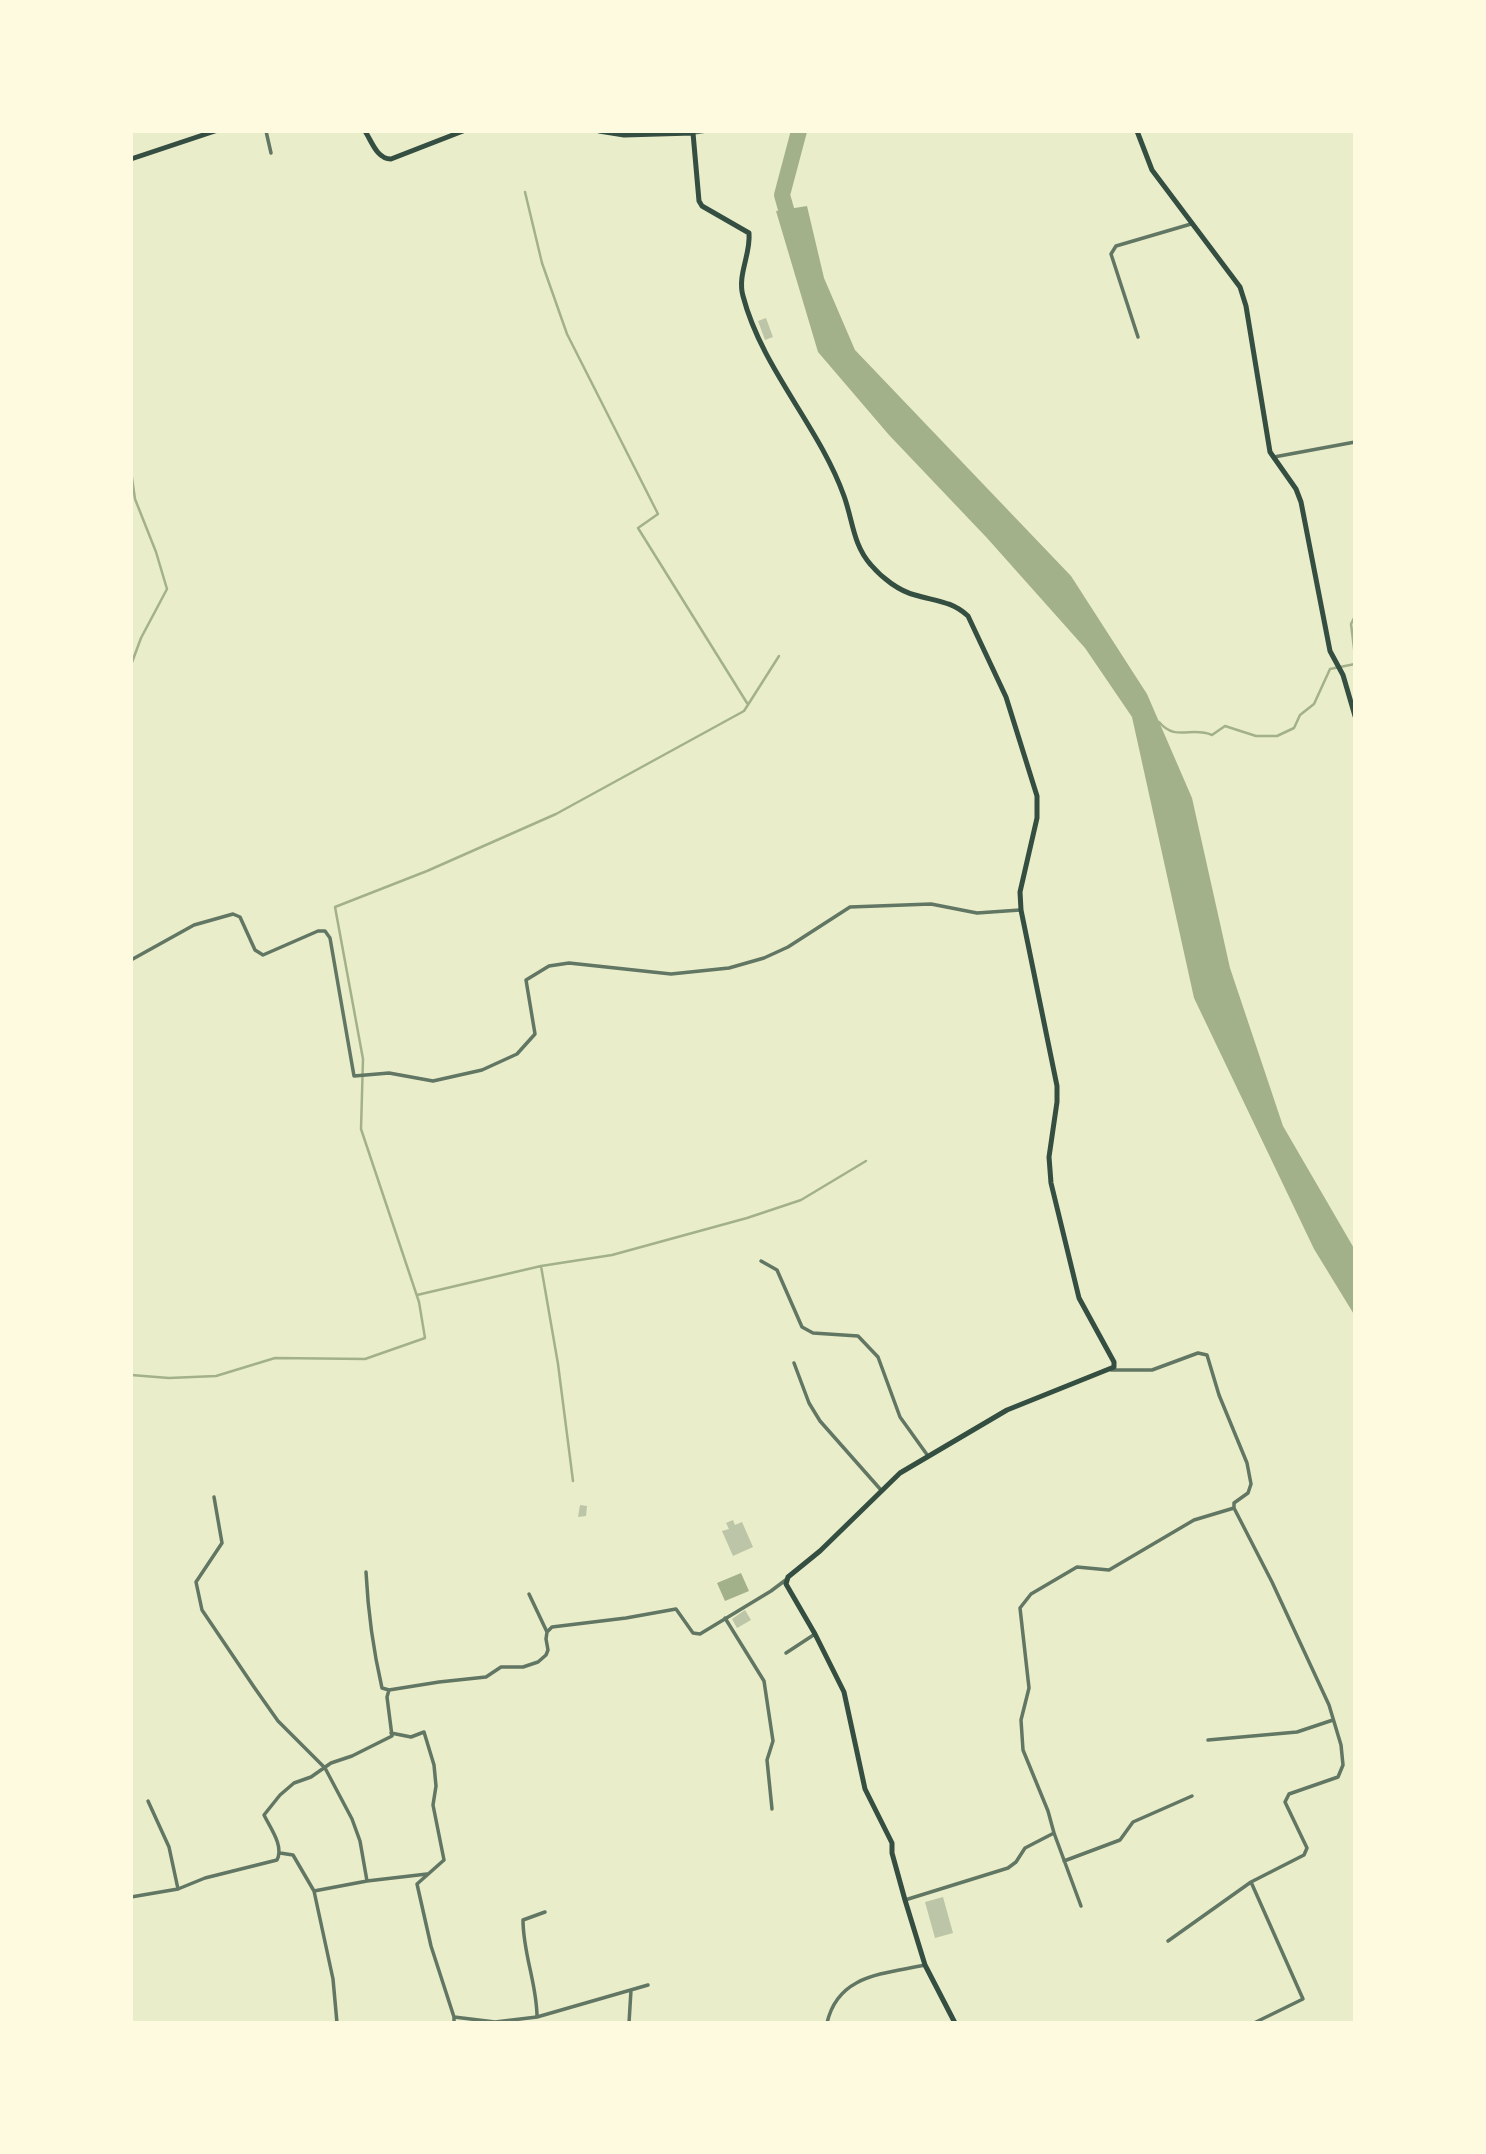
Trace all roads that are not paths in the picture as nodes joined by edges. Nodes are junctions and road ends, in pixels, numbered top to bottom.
1 (215, 131) edge
2 (266, 131) edge
3 (365, 131) edge
4 (463, 131) edge
5 (599, 131) edge
6 (706, 131) edge
7 (1137, 131) edge
8 (692, 133) junction
9 (271, 153) dead end
10 (131, 159) edge
11 (1191, 224) junction
12 (1138, 337) dead end
13 (1355, 442) edge
14 (1274, 457) junction
15 (1355, 716) edge
16 (1021, 909) junction
17 (131, 960) edge
18 (761, 1261) dead end
19 (794, 1363) dead end
20 (1111, 1370) junction
21 (928, 1456) junction
22 (881, 1490) junction
23 (214, 1497) dead end
24 (1234, 1508) junction
25 (366, 1572) dead end
26 (788, 1577) junction
27 (529, 1594) dead end
28 (725, 1618) junction
29 (547, 1632) junction
30 (815, 1634) junction
31 (786, 1653) dead end
32 (389, 1690) junction
33 (1333, 1720) junction
34 (391, 1733) junction
35 (1208, 1740) dead end
36 (325, 1768) junction
37 (1192, 1796) dead end
38 (148, 1801) dead end
39 (772, 1809) dead end
40 (1054, 1833) junction
41 (281, 1853) junction
42 (1064, 1861) junction
43 (429, 1873) junction
44 (367, 1881) junction
45 (1251, 1882) junction
46 (178, 1889) junction
47 (314, 1891) junction
48 (131, 1897) edge
49 (905, 1900) junction
50 (1081, 1906) dead end
51 (545, 1912) dead end
52 (1168, 1941) dead end
53 (925, 1965) junction
54 (648, 1985) dead end
55 (631, 1989) junction
56 (454, 2017) junction
57 (537, 2017) junction
58 (337, 2023) edge
59 (454, 2023) edge
60 (629, 2023) edge
61 (827, 2023) edge
62 (955, 2023) edge
63 (1254, 2023) edge

1 - 10 main road
2 - 9 street
3 - 4 main road
5 - 8 main road
6 - 8 street
7 - 11 main road
8 - 16 main road
11 - 12 street
11 - 14 main road
13 - 14 street
14 - 15 main road
16 - 17 street
16 - 20 main road
18 - 21 street
19 - 22 street
20 - 21 main road
20 - 24 street
21 - 22 main road
22 - 26 main road
23 - 36 street
24 - 33 street
24 - 40 street
25 - 32 street
26 - 28 street
26 - 30 main road
27 - 29 street
28 - 29 street
28 - 39 street
29 - 32 street
30 - 31 street
30 - 49 main road
32 - 34 street
33 - 35 street
33 - 45 street
34 - 36 street
34 - 43 street
36 - 41 street
36 - 44 street
37 - 42 street
38 - 46 street
40 - 42 street
40 - 49 street
41 - 46 street
41 - 47 street
42 - 50 street
43 - 44 street
43 - 56 street
44 - 47 street
45 - 52 street
45 - 63 street
46 - 48 street
47 - 58 street
49 - 53 main road
51 - 57 street
53 - 61 street
53 - 62 main road
54 - 55 street
55 - 57 street
55 - 60 street
56 - 57 street
56 - 59 street

